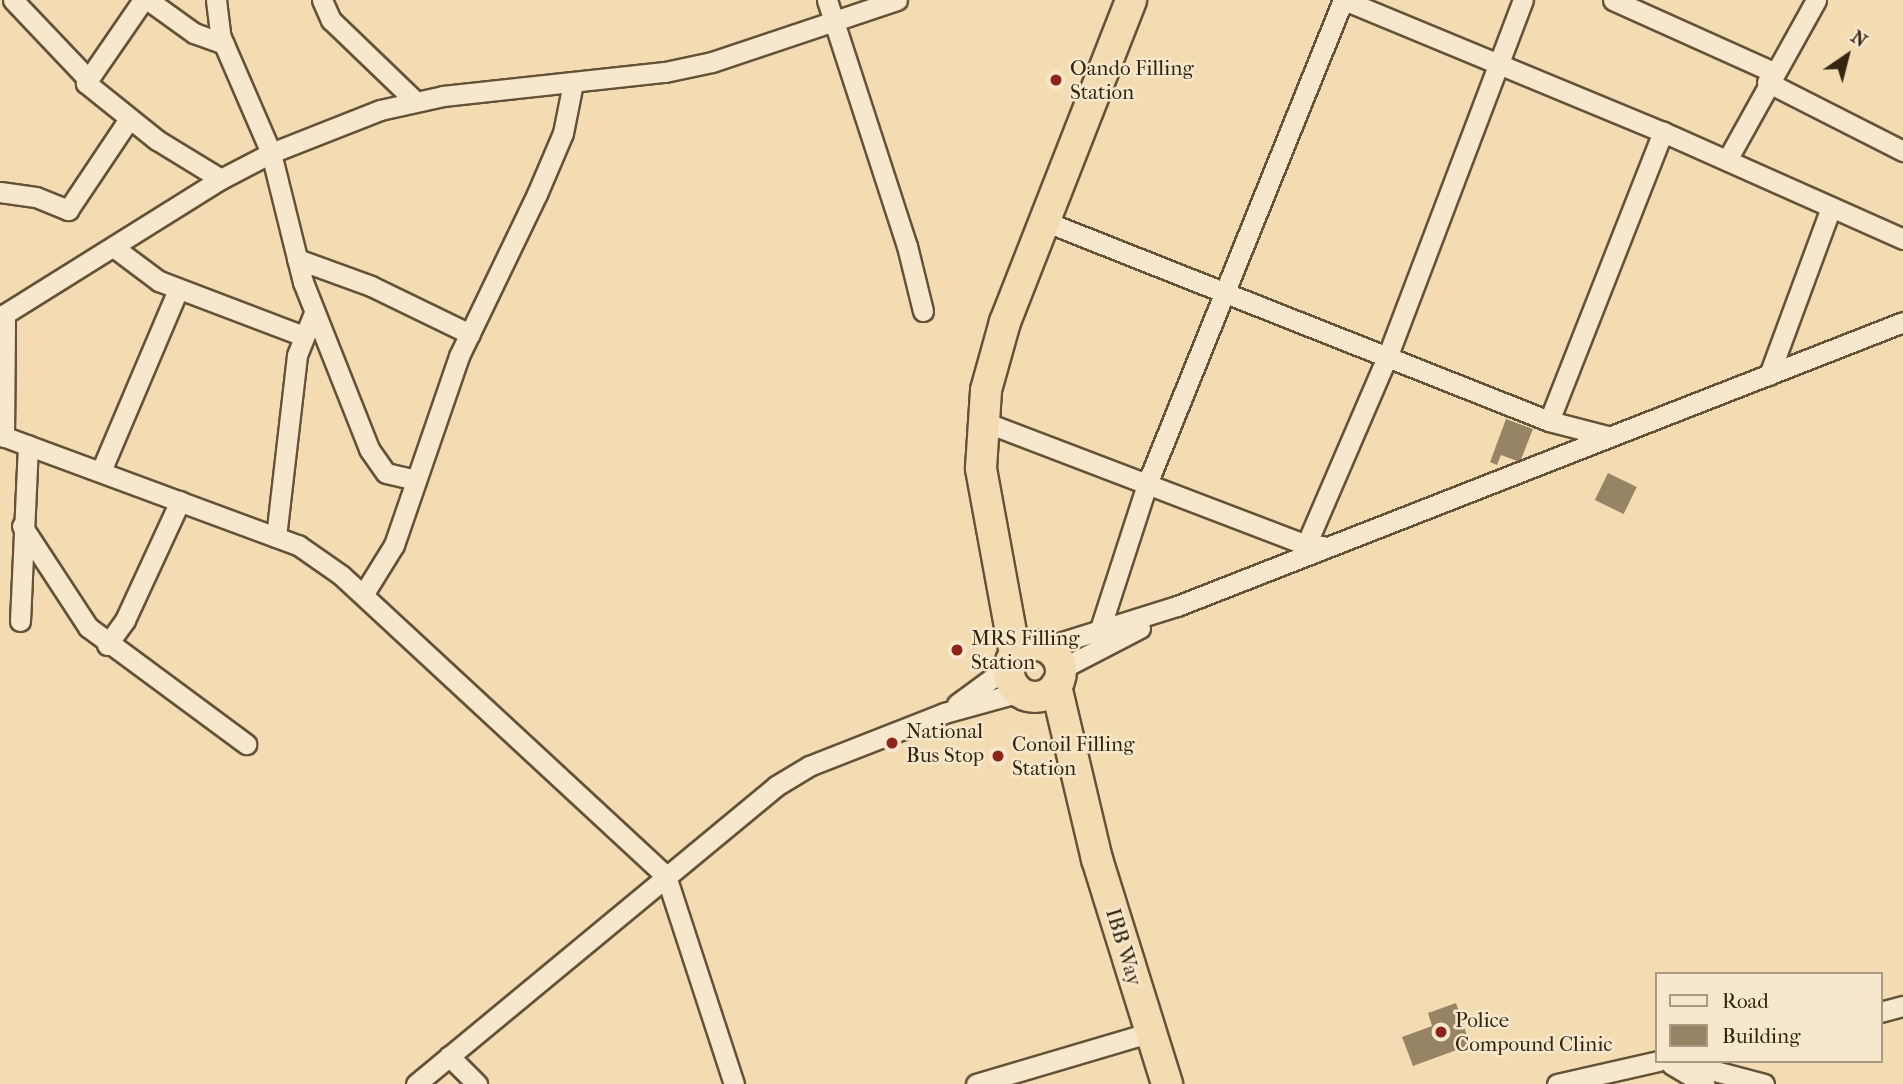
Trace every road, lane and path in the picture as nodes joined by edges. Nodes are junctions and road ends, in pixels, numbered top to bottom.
1 (13, 0) edge
2 (145, 0) edge
3 (216, 0) edge
4 (322, 0) edge
5 (827, 0) edge
6 (897, 0) edge
7 (1131, 0) edge
8 (1344, 0) edge
9 (1523, 0) edge
10 (1613, 0) edge
11 (1816, 0) edge
12 (833, 23) junction
13 (224, 44) junction
14 (1501, 63) junction
15 (86, 77) junction
16 (1770, 77) junction
17 (573, 83) junction
18 (414, 100) junction
19 (129, 119) junction
20 (1663, 132) junction
21 (1903, 151) edge
22 (271, 153) junction
23 (1727, 160) junction
24 (221, 178) junction
25 (0, 191) edge
26 (1831, 207) junction
27 (1044, 221) junction
28 (1903, 239) edge
29 (116, 248) junction
30 (297, 259) junction
31 (178, 290) junction
32 (1222, 291) junction
33 (923, 312) dead end
34 (314, 313) junction
35 (2, 315) edge
36 (1903, 322) edge
37 (470, 334) junction
38 (304, 335) junction
39 (1388, 355) junction
40 (1769, 375) junction
41 (982, 421) junction
42 (1549, 421) junction
43 (2, 436) edge
44 (1607, 436) junction
45 (28, 445) junction
46 (101, 471) junction
47 (416, 480) junction
48 (1147, 484) junction
49 (180, 501) junction
50 (22, 526) junction
51 (276, 537) junction
52 (1314, 546) junction
53 (363, 595) junction
54 (1177, 606) junction
55 (20, 621) dead end
56 (1099, 632) junction
57 (107, 645) junction
58 (1035, 669) junction
59 (944, 713) junction
60 (246, 744) dead end
61 (666, 876) junction
62 (1903, 1006) edge
63 (1882, 1011) edge
64 (1151, 1032) junction
65 (449, 1056) junction
66 (1654, 1062) edge
67 (1670, 1063) edge
68 (1685, 1063) edge
69 (1000, 1081) edge
70 (416, 1084) edge
71 (477, 1084) edge
72 (734, 1084) edge
73 (976, 1084) edge
74 (1167, 1084) edge
75 (1558, 1084) edge
76 (1704, 1084) edge
77 (1764, 1084) edge

1 - 15 street
2 - 13 street
2 - 15 street
3 - 13 street
4 - 18 street
5 - 12 street
6 - 12 street
7 - 27 highway, IBB Way
8 - 14 street
8 - 32 street
9 - 14 street
10 - 16 street
11 - 16 street
12 - 17 street
12 - 33 street
13 - 22 street
14 - 20 street
14 - 39 street
15 - 19 street
16 - 21 street
16 - 23 street
17 - 18 street
17 - 37 street
18 - 22 street
19 - 24 street
19 - 25 street
20 - 23 street
20 - 42 street
22 - 24 street
22 - 30 street
23 - 26 street
24 - 29 street
26 - 28 street
26 - 40 street
27 - 32 street
27 - 41 highway, IBB Way
29 - 31 street
29 - 35 street
30 - 34 street
30 - 37 street
31 - 38 street
31 - 46 street
32 - 39 street
32 - 48 street
34 - 38 street
34 - 47 street
35 - 43 street
36 - 40 street
37 - 47 street
38 - 51 street
39 - 42 street
39 - 52 street
40 - 44 street
41 - 48 street
41 - 58 highway, IBB Way
42 - 44 street
43 - 45 street
44 - 52 street
45 - 46 street
45 - 50 street
46 - 49 street
47 - 53 street
48 - 52 street
48 - 56 street
49 - 51 street
49 - 57 street
50 - 55 street
50 - 57 street
51 - 53 street
52 - 54 street
53 - 61 street
54 - 56 street
54 - 58 street
56 - 58 street
57 - 60 street
58 - 59 street
58 - 59 street
58 - 64 highway, IBB Way
59 - 61 street
61 - 65 street
61 - 72 street
62 - 63 street
64 - 69 street
64 - 74 highway, IBB Way
65 - 70 street
65 - 71 street
66 - 75 street
67 - 76 street
68 - 77 street
69 - 73 street

